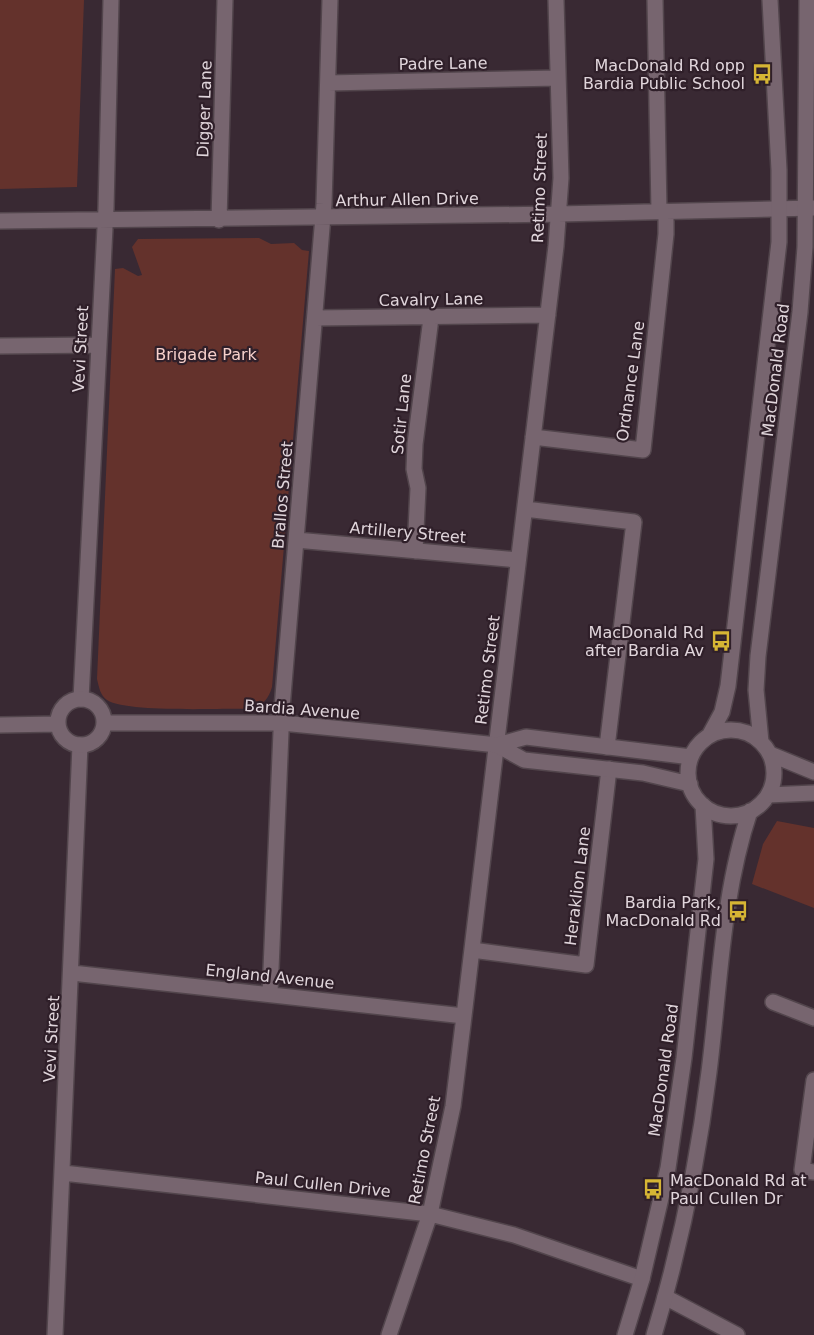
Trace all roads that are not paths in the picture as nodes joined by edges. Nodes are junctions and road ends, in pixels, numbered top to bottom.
1 (111, 0) edge
2 (225, 0) edge
3 (330, 0) edge
4 (556, 0) edge
5 (655, 0) edge
6 (770, 0) edge
7 (807, 0) edge
8 (558, 78) junction
9 (328, 83) junction
10 (780, 208) junction
11 (811, 208) edge
12 (663, 211) junction
13 (558, 214) junction
14 (323, 218) junction
15 (104, 220) junction
16 (219, 220) junction
17 (0, 221) edge
18 (548, 315) junction
19 (315, 318) junction
20 (430, 318) junction
21 (99, 345) junction
22 (0, 346) edge
23 (533, 437) junction
24 (525, 509) junction
25 (296, 540) junction
26 (415, 551) junction
27 (518, 560) junction
28 (81, 699) junction
29 (104, 723) junction
30 (282, 723) junction
31 (58, 724) junction
32 (0, 725) edge
33 (709, 736) junction
34 (80, 745) junction
35 (497, 745) junction
36 (607, 747) junction
37 (766, 748) junction
38 (691, 757) junction
39 (609, 769) junction
40 (814, 772) edge
41 (690, 784) junction
42 (814, 793) edge
43 (768, 795) junction
44 (703, 805) junction
45 (750, 811) junction
46 (472, 950) junction
47 (72, 973) junction
48 (270, 993) junction
49 (774, 1002) dead end
50 (464, 1016) junction
51 (814, 1018) edge
52 (814, 1080) edge
53 (814, 1172) edge
54 (63, 1173) junction
55 (430, 1214) junction
56 (642, 1279) junction
57 (665, 1297) junction
58 (55, 1335) edge
59 (389, 1335) edge
60 (625, 1335) edge
61 (654, 1335) edge
62 (737, 1335) edge

1 - 15 street, Vevi Street
2 - 16 street, Digger Lane
3 - 9 street, Brallos Street
4 - 8 street, Retimo Street
5 - 12 street, Ordnance Lane
6 - 10 street, MacDonald Road
7 - 11 street, MacDonald Road
8 - 9 street, Padre Lane
8 - 13 street, Retimo Street
9 - 14 street, Brallos Street
10 - 11 street, Arthur Allen Drive
10 - 12 street, Arthur Allen Drive
10 - 33 street, MacDonald Road
11 - 37 street, MacDonald Road
12 - 13 street, Arthur Allen Drive
12 - 23 street, Ordnance Lane
13 - 14 street, Arthur Allen Drive
13 - 18 street, Retimo Street
14 - 16 street, Arthur Allen Drive
14 - 19 street, Brallos Street
15 - 16 street, Arthur Allen Drive
15 - 17 street, Arthur Allen Drive
15 - 21 street, Vevi Street
18 - 20 street, Cavalry Lane
18 - 23 street, Retimo Street
19 - 20 street, Cavalry Lane
19 - 25 street, Brallos Street
20 - 26 street, Sotir Lane
21 - 22 street
21 - 28 street, Vevi Street
23 - 24 street, Retimo Street
24 - 27 street, Retimo Street
24 - 36 street
25 - 26 street, Artillery Street
25 - 30 street, Brallos Street
26 - 27 street, Artillery Street
27 - 35 street, Retimo Street
28 - 29 street
28 - 31 street
29 - 30 street, Bardia Avenue
29 - 34 street
30 - 35 street, Bardia Avenue
30 - 48 street, Brallos Street
31 - 32 street
31 - 34 street
33 - 37 street
33 - 38 street
34 - 47 street, Vevi Street
35 - 36 street, Bardia Avenue
35 - 39 street, Bardia Avenue
35 - 46 street, Retimo Street
36 - 38 street, Bardia Avenue
37 - 40 street
37 - 43 street
38 - 41 street
39 - 41 street, Bardia Avenue
39 - 46 street, Heraklion Lane
41 - 44 street
42 - 43 street
43 - 45 street
44 - 45 street
44 - 56 street, MacDonald Road
45 - 57 street
46 - 50 street, Retimo Street
47 - 48 street, England Avenue
47 - 54 street, Vevi Street
48 - 50 street, England Avenue
49 - 51 street
50 - 55 street, Retimo Street
52 - 53 street
54 - 55 street, Paul Cullen Drive
54 - 58 street, Vevi Street
55 - 56 street, Paul Cullen Drive
55 - 59 street, Retimo Street
56 - 60 street, MacDonald Road
57 - 61 street
57 - 62 street

